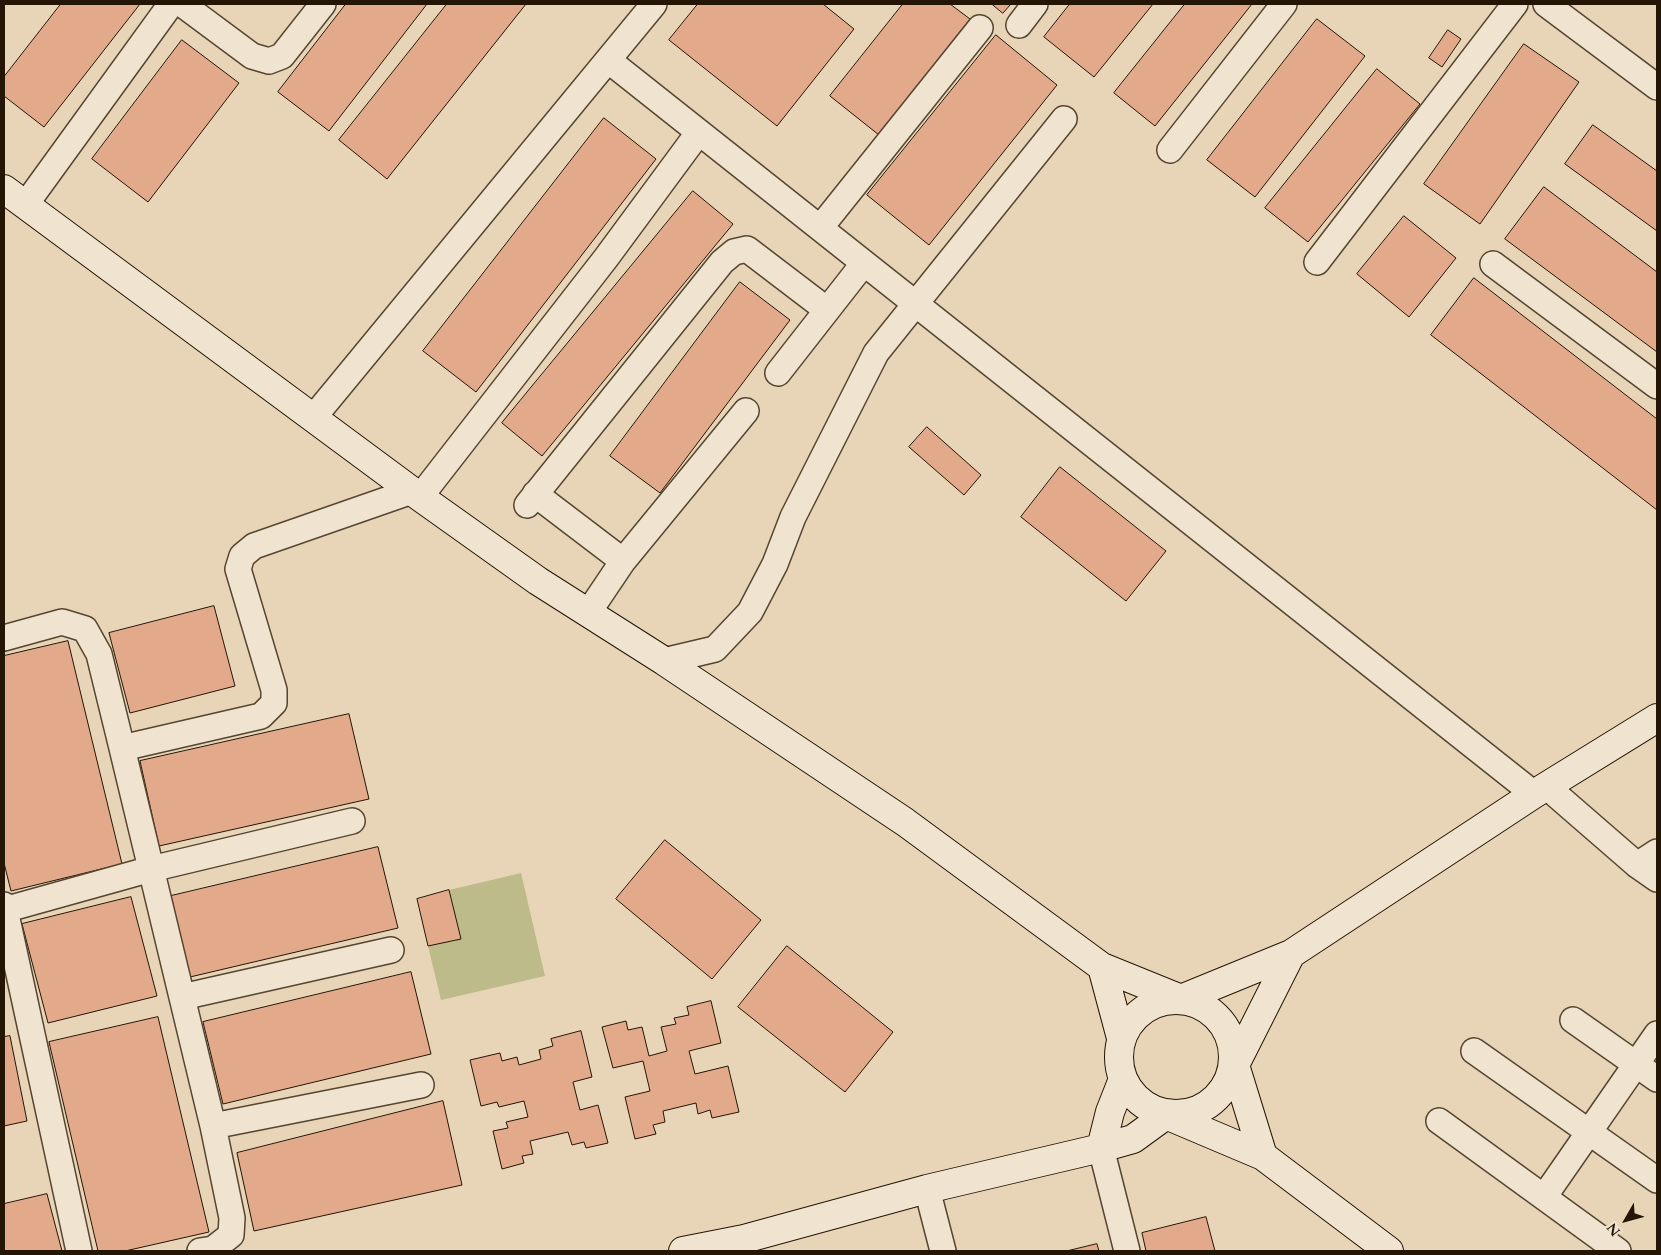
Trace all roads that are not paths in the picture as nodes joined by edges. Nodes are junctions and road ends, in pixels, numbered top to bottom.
1 (171, 4) edge
2 (182, 4) edge
3 (323, 4) edge
4 (654, 4) edge
5 (1035, 4) edge
6 (1284, 4) edge
7 (1515, 4) edge
8 (1546, 4) edge
9 (1019, 25) dead end
10 (980, 28) dead end
11 (608, 60) junction
12 (1657, 88) edge
13 (1064, 119) dead end
14 (699, 132) junction
15 (1170, 150) dead end
16 (4, 189) edge
17 (26, 204) junction
18 (820, 228) junction
19 (1317, 262) dead end
20 (864, 263) junction
21 (1493, 264) dead end
22 (915, 304) junction
23 (827, 310) junction
24 (778, 373) dead end
25 (1657, 386) edge
26 (746, 412) dead end
27 (313, 418) junction
28 (416, 494) junction
29 (623, 561) junction
30 (588, 612) junction
31 (4, 638) edge
32 (664, 661) junction
33 (1657, 718) edge
34 (122, 748) junction
35 (1540, 790) junction
36 (352, 821) dead end
37 (1651, 866) edge
38 (151, 869) junction
39 (4, 908) edge
40 (391, 950) dead end
41 (1291, 954) junction
42 (1102, 967) junction
43 (182, 997) junction
44 (1181, 999) junction
45 (1572, 1020) dead end
46 (1657, 1034) edge
47 (1121, 1038) junction
48 (1474, 1051) dead end
49 (1636, 1064) junction
50 (1235, 1065) junction
51 (1123, 1079) junction
52 (1657, 1079) edge
53 (421, 1085) dead end
54 (1166, 1116) junction
55 (1439, 1120) dead end
56 (213, 1126) junction
57 (1589, 1132) junction
58 (1101, 1148) junction
59 (1263, 1156) junction
60 (1657, 1180) edge
61 (927, 1188) junction
62 (1544, 1197) junction
63 (746, 1245) edge
64 (79, 1251) edge
65 (200, 1251) edge
66 (684, 1251) edge
67 (943, 1251) edge
68 (1127, 1251) edge
69 (1389, 1251) edge
70 (1618, 1251) edge

1 - 17 street
2 - 3 street
4 - 11 street
5 - 9 street
6 - 15 street
7 - 19 street
8 - 12 street
10 - 18 street
11 - 14 street
11 - 27 street
13 - 22 street
14 - 18 street
14 - 28 street
16 - 17 street
17 - 27 street
18 - 20 street
20 - 22 street
20 - 23 street
21 - 25 street
22 - 32 street
22 - 35 street
23 - 24 street
23 - 29 street
26 - 29 street
27 - 28 street
28 - 30 street
28 - 34 street
29 - 30 street
30 - 32 street
31 - 34 street
32 - 42 street
33 - 35 street
34 - 38 street
35 - 37 street
35 - 41 street
36 - 38 street
38 - 39 street
38 - 43 street
39 - 64 street
40 - 43 street
41 - 44 street
41 - 50 street
42 - 44 street
42 - 47 street
43 - 56 street
44 - 47 street
44 - 50 street
45 - 49 street
46 - 49 street
47 - 51 street
48 - 57 street
49 - 52 street
49 - 57 street
50 - 54 street
50 - 59 street
51 - 54 street
51 - 58 street
53 - 56 street
54 - 58 street
54 - 59 street
55 - 62 street
56 - 65 street
57 - 60 street
57 - 62 street
58 - 61 street
58 - 68 street
59 - 69 street
61 - 63 street
61 - 67 street
62 - 70 street
63 - 66 street

